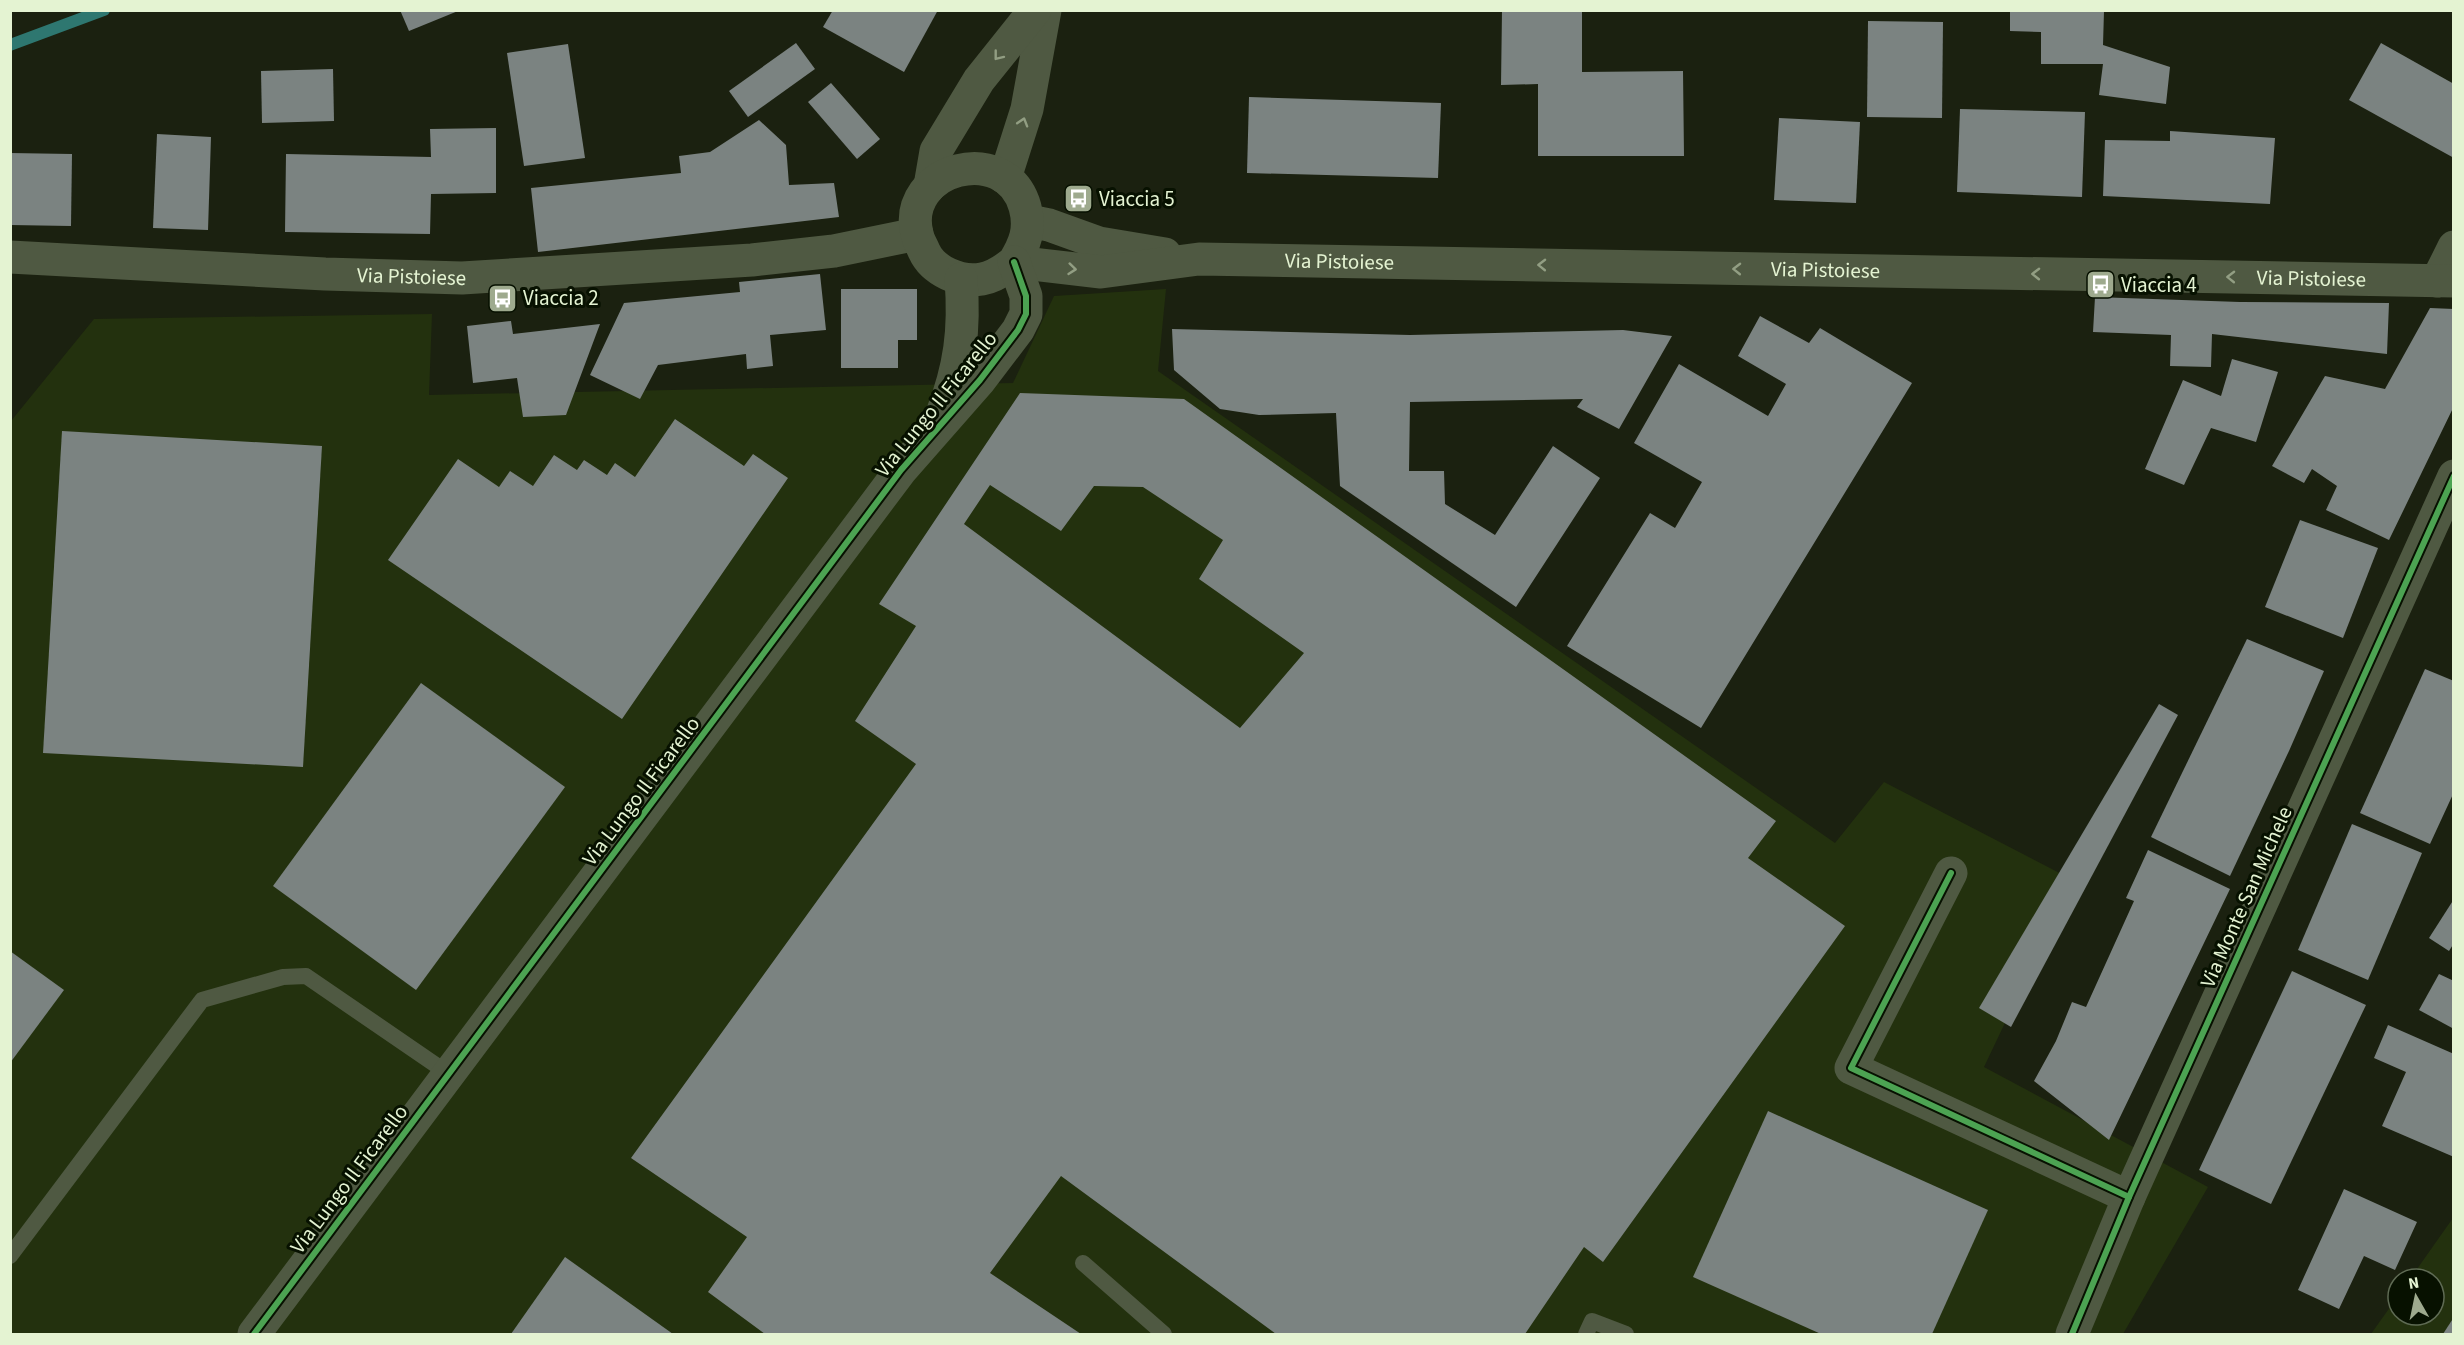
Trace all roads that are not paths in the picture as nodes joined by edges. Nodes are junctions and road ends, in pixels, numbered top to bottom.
1 (1035, 10) edge
2 (1045, 10) edge
3 (1005, 178) junction
4 (930, 186) junction
5 (1029, 221) junction
6 (917, 234) junction
7 (2454, 247) edge
8 (10, 257) edge
9 (1199, 260) junction
10 (1014, 262) junction
11 (961, 279) junction
12 (2445, 281) edge
13 (936, 430) junction
14 (2454, 476) edge
15 (1952, 873) dead end
16 (449, 1074) junction
17 (2129, 1197) junction
18 (10, 1256) edge
19 (1083, 1263) dead end
20 (254, 1335) edge
21 (1164, 1335) edge
22 (1586, 1335) edge
23 (1626, 1335) edge
24 (2072, 1335) edge

1 -> 4 street
3 -> 2 street
3 - 4 street
3 - 5 street
4 - 6 street
5 - 9 street, Via Pistoiese
5 - 10 street
6 - 8 street, Via Pistoiese
6 - 11 street
7 - 12 street
10 -> 9 street, Via Pistoiese
12 -> 9 street, Via Pistoiese
10 - 11 street
10 - 13 street, Via Lungo Il Ficarello
11 - 13 street, Via Lungo Il Ficarello
13 - 16 street, Via Lungo Il Ficarello
14 - 17 street, Via Monte San Michele
15 - 17 street
16 - 18 lane
16 - 20 street, Via Lungo Il Ficarello
17 - 24 street, Via Monte San Michele
19 - 21 lane
22 - 23 lane

